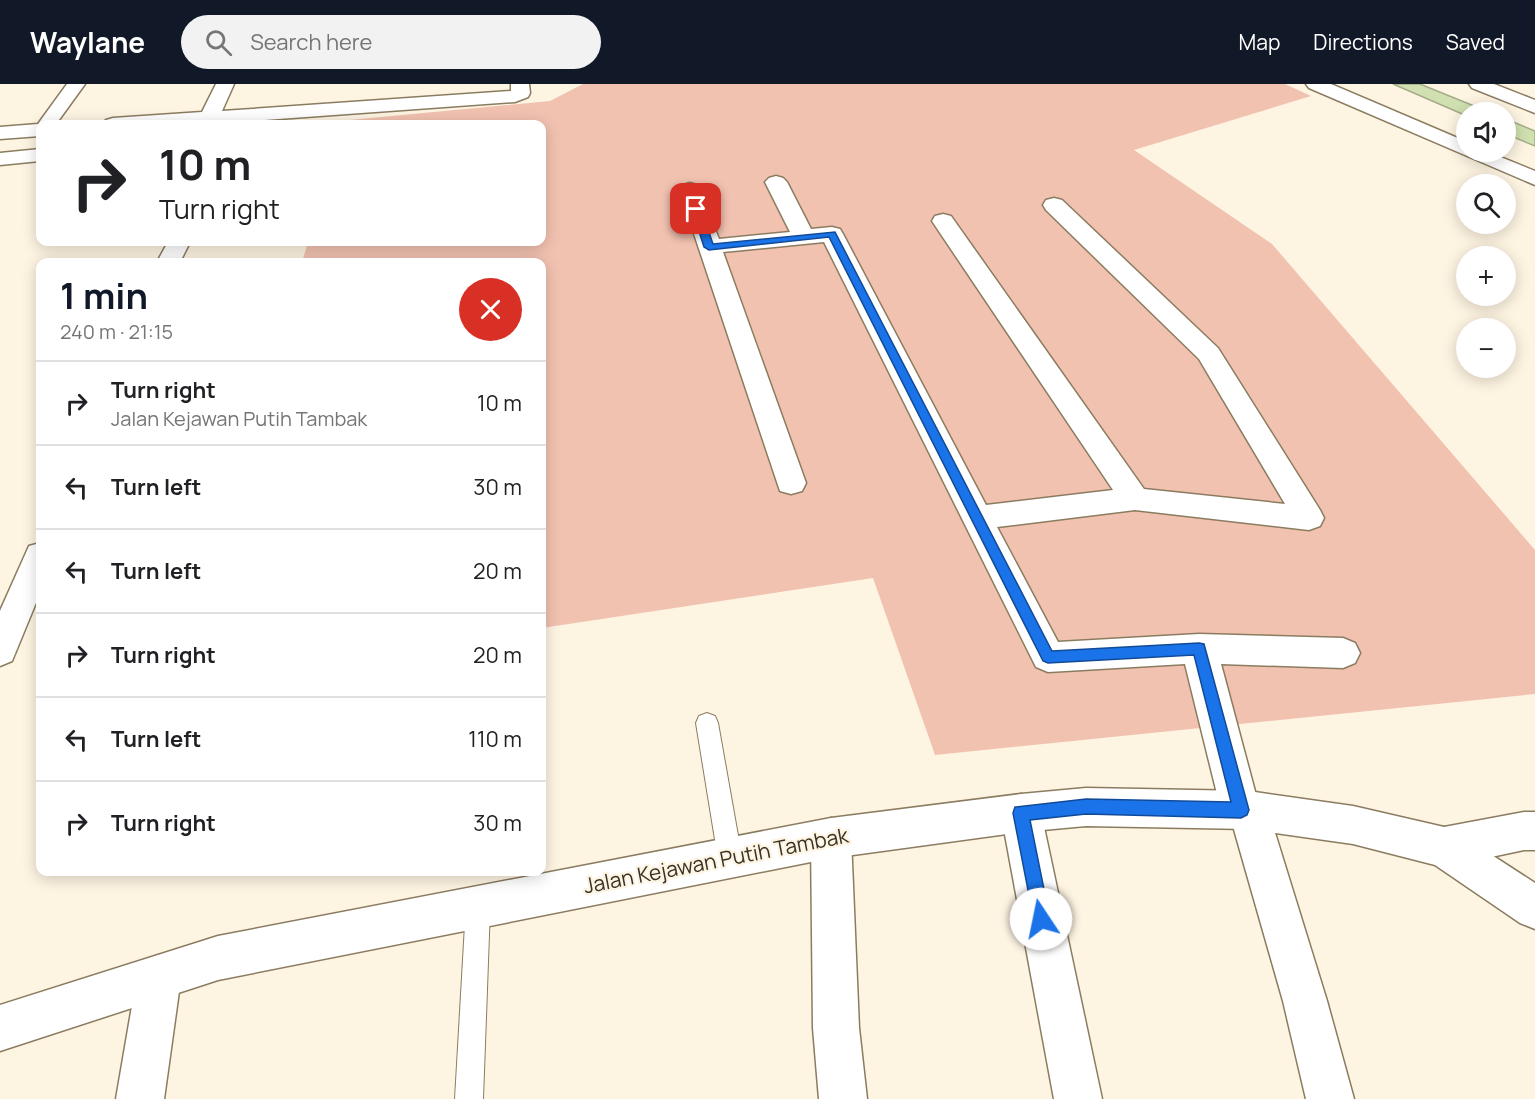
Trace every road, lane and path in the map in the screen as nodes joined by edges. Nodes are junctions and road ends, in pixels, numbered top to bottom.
1 (76, 84) edge
2 (225, 84) edge
3 (1315, 84) edge
4 (1478, 84) edge
5 (518, 90) edge
6 (1535, 106) edge
7 (208, 118) junction
8 (50, 120) edge
9 (176, 120) edge
10 (36, 130) edge
11 (0, 133) edge
12 (1456, 144) edge
13 (36, 155) edge
14 (8, 158) edge
15 (1495, 162) edge
16 (1535, 179) edge
17 (0, 181) edge
18 (776, 182) dead end
19 (690, 189) dead end
20 (1054, 205) dead end
21 (943, 221) dead end
22 (804, 237) junction
23 (709, 247) junction
24 (791, 483) dead end
25 (1135, 499) junction
26 (978, 518) junction
27 (36, 565) edge
28 (1199, 649) junction
29 (0, 651) edge
30 (1343, 653) dead end
31 (707, 723) dead end
32 (1245, 810) junction
33 (1021, 813) junction
34 (1530, 831) edge
35 (831, 838) junction
36 (1444, 847) junction
37 (730, 858) junction
38 (478, 907) junction
39 (1535, 908) edge
40 (159, 977) junction
41 (0, 1028) edge
42 (140, 1099) edge
43 (469, 1099) edge
44 (843, 1099) edge
45 (1078, 1099) edge
46 (1330, 1099) edge

1 - 8 street
2 - 7 street
3 - 12 street
4 - 6 street
5 - 7 street
7 - 9 street
10 - 11 street
13 - 14 street
14 - 17 street
15 - 16 street
18 - 22 street
19 - 23 street
20 - 25 street
21 - 25 street
22 - 23 street
22 - 26 street
23 - 24 street
25 - 26 street
26 - 28 street
27 - 29 street
28 - 30 street
28 - 32 street
31 - 37 lane
32 - 33 street, Jalan Kejawan Putih Tambak
32 - 36 street, Jalan Kejawan Putih Tambak
32 - 46 street
33 - 35 street, Jalan Kejawan Putih Tambak
33 - 45 street
34 - 36 street
35 - 37 street, Jalan Kejawan Putih Tambak
35 - 44 street
36 - 39 street
37 - 38 street, Jalan Kejawan Putih Tambak
38 - 40 street, Jalan Kejawan Putih Tambak
38 - 43 lane
40 - 41 street, Jalan Kejawan Putih Tambak
40 - 42 street

